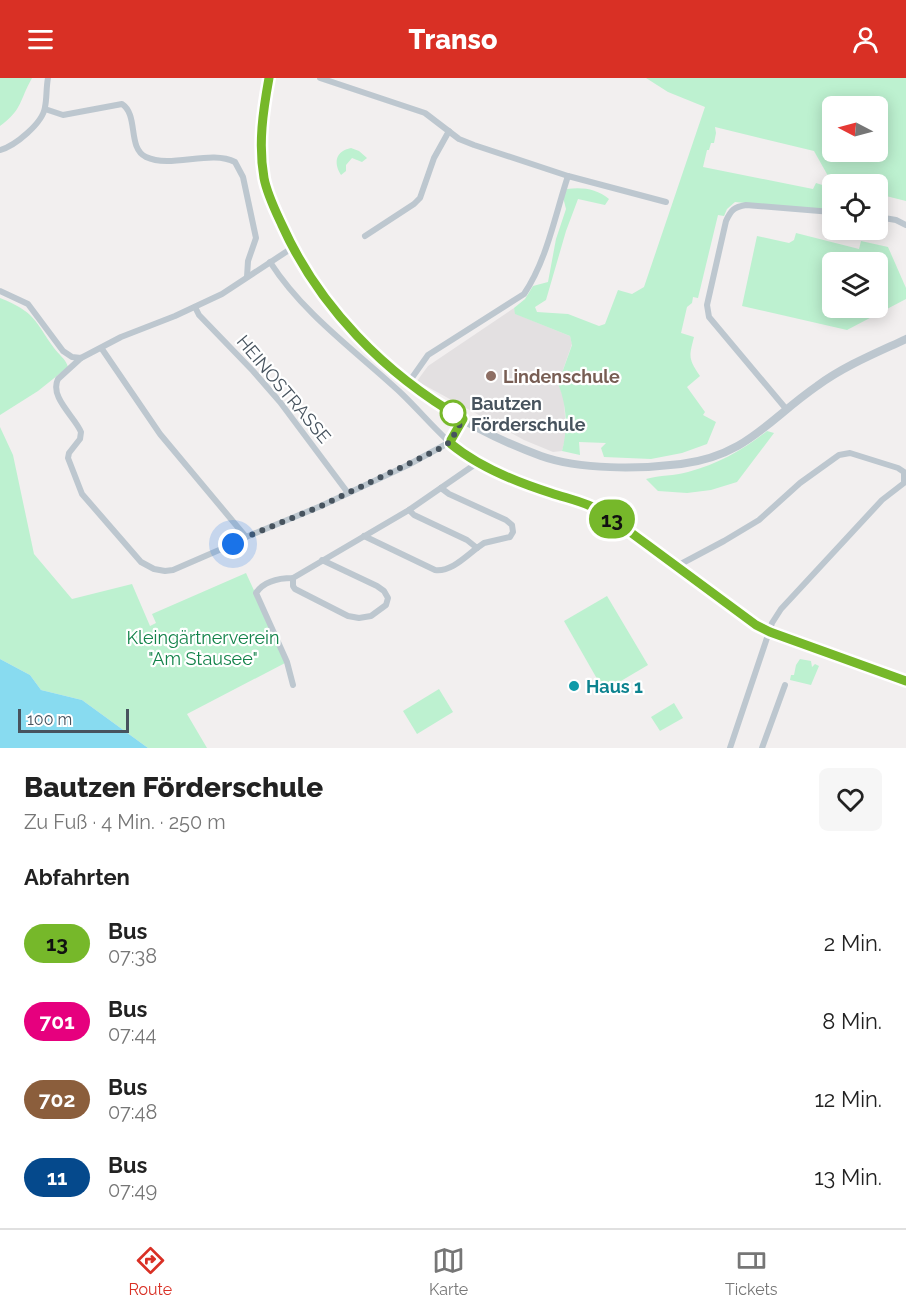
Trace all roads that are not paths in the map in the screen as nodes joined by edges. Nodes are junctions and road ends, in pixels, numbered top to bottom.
1 (48, 78) edge
2 (269, 78) edge
3 (320, 78) edge
4 (45, 109) junction
5 (449, 131) junction
6 (0, 150) edge
7 (568, 176) junction
8 (666, 202) dead end
9 (822, 211) edge
10 (888, 219) edge
11 (906, 225) edge
12 (365, 236) dead end
13 (292, 248) junction
14 (270, 262) junction
15 (247, 278) junction
16 (0, 291) edge
17 (195, 307) junction
18 (906, 339) edge
19 (102, 349) junction
20 (81, 358) junction
21 (409, 382) junction
22 (787, 410) junction
23 (463, 419) junction
24 (450, 442) junction
25 (477, 463) junction
26 (441, 488) junction
27 (348, 493) junction
28 (408, 510) junction
29 (364, 536) junction
30 (246, 537) junction
31 (477, 548) junction
32 (322, 560) junction
33 (677, 566) junction
34 (293, 578) junction
35 (770, 632) junction
36 (906, 681) edge
37 (293, 685) dead end
38 (785, 685) dead end
39 (730, 748) edge
40 (762, 748) edge

1 - 4 street
2 - 13 street
3 - 5 street
4 - 6 street
4 - 15 street
5 - 7 street
5 - 12 street
7 - 8 street
7 - 21 street
9 - 22 street
10 - 11 street
13 - 14 street
13 - 21 street
14 - 15 street
14 - 24 street
15 - 17 street
16 - 20 street
17 - 19 street
17 - 27 street, HEINOSTRASSE
18 - 22 street
19 - 20 street
19 - 30 street
20 - 30 street
21 - 23 street
22 - 23 street
23 - 24 street
24 - 25 street
24 - 27 street
25 - 26 street
25 - 33 street
26 - 28 street
26 - 31 street
27 - 30 street
28 - 29 street
28 - 31 street
29 - 31 street
29 - 32 street
32 - 34 street
32 - 34 street
33 - 35 street
33 - 35 street
34 - 37 street
35 - 36 street
35 - 39 street
38 - 40 street

